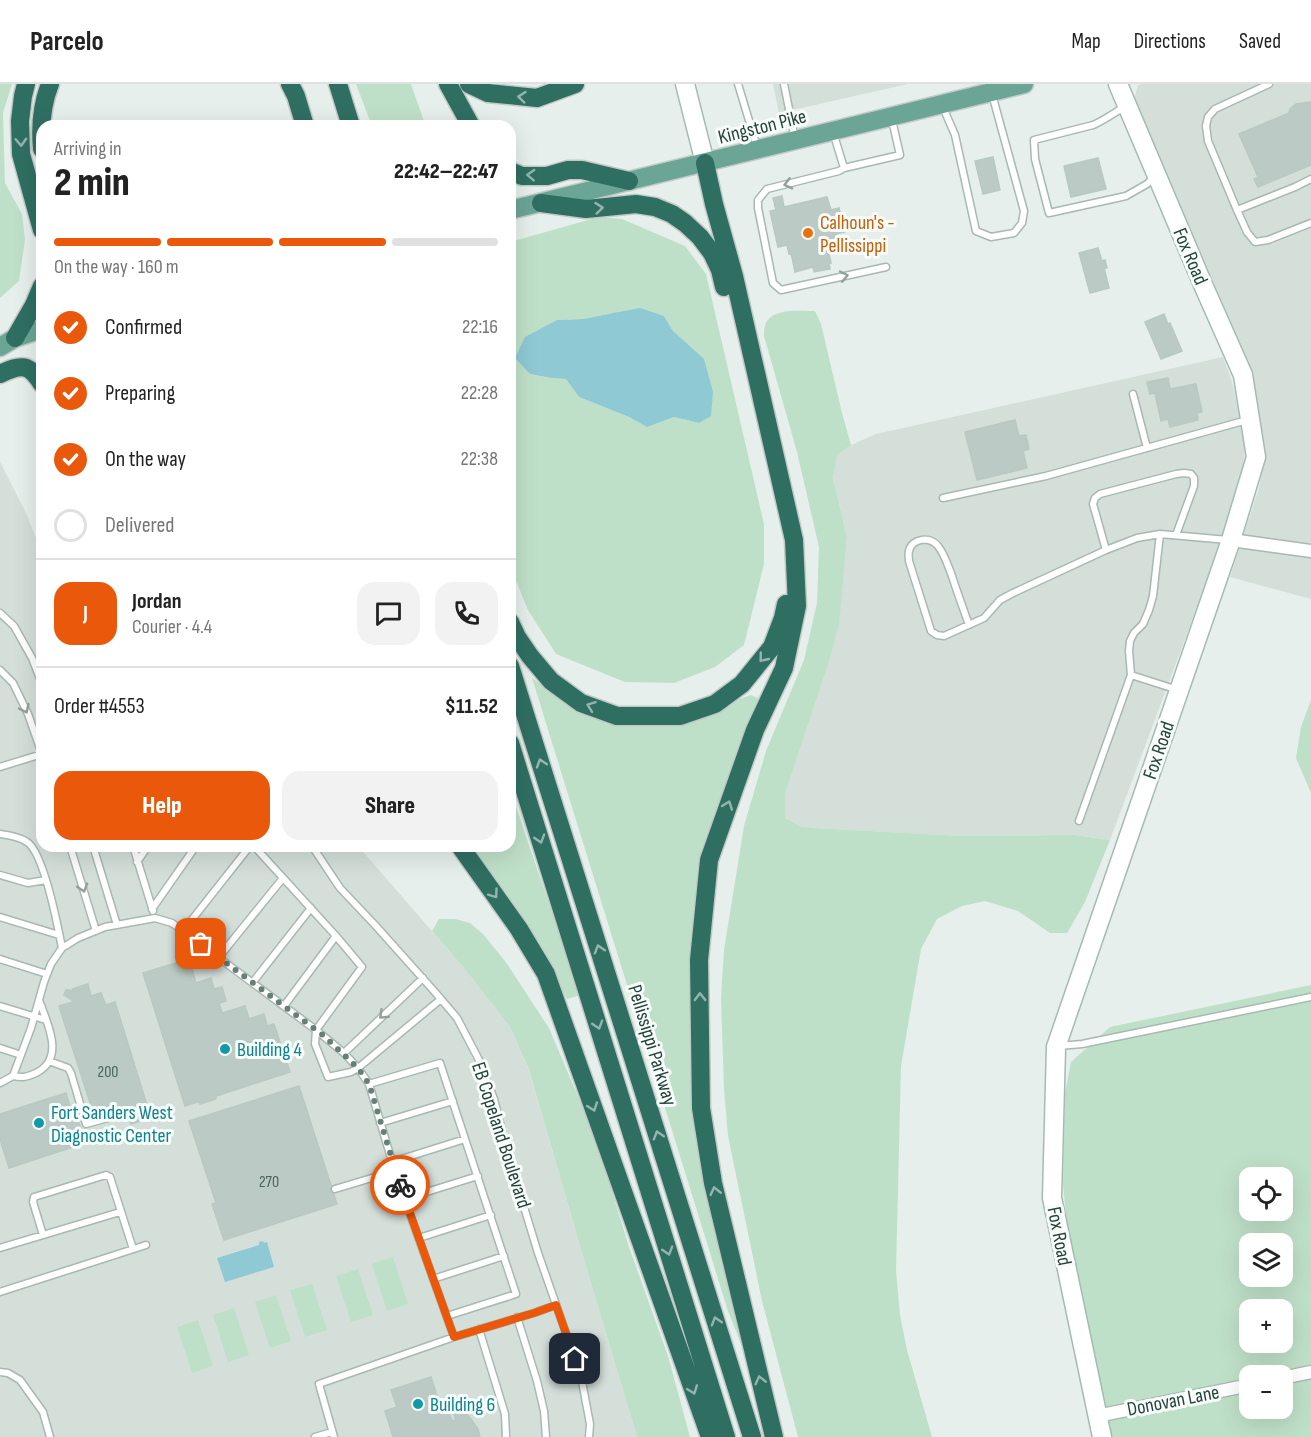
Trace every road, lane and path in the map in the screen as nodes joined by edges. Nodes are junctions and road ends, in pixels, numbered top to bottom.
1 (26, 84) edge
2 (51, 84) edge
3 (290, 84) edge
4 (303, 84) edge
5 (328, 84) edge
6 (338, 84) edge
7 (448, 84) edge
8 (468, 84) edge
9 (575, 84) edge
10 (685, 84) edge
11 (738, 84) edge
12 (784, 84) edge
13 (1024, 84) edge
14 (1118, 84) edge
15 (1269, 84) edge
16 (991, 92) junction
17 (942, 104) junction
18 (1127, 105) junction
19 (892, 117) junction
20 (41, 120) edge
21 (303, 120) edge
22 (315, 120) edge
23 (339, 120) edge
24 (349, 120) edge
25 (468, 120) edge
26 (833, 132) junction
27 (795, 141) junction
28 (758, 150) junction
29 (705, 163) junction
30 (844, 168) junction
31 (516, 174) edge
32 (1156, 175) junction
33 (1311, 179) edge
34 (629, 181) junction
35 (541, 203) junction
36 (36, 208) edge
37 (516, 209) edge
38 (1236, 210) junction
39 (1311, 223) edge
40 (886, 267) dead end
41 (36, 300) edge
42 (36, 331) edge
43 (8, 343) edge
44 (0, 374) edge
45 (36, 376) edge
46 (1133, 394) dead end
47 (1250, 419) junction
48 (1147, 448) junction
49 (943, 498) dead end
50 (1160, 534) junction
51 (1176, 535) junction
52 (1231, 540) junction
53 (1106, 550) junction
54 (1311, 551) edge
55 (0, 613) edge
56 (969, 624) junction
57 (516, 635) edge
58 (36, 668) edge
59 (0, 670) edge
60 (1131, 675) junction
61 (516, 685) edge
62 (1179, 690) junction
63 (36, 737) edge
64 (36, 756) edge
65 (516, 762) edge
66 (0, 767) edge
67 (1079, 821) dead end
68 (0, 834) edge
69 (72, 852) edge
70 (95, 852) edge
71 (134, 852) edge
72 (144, 852) edge
73 (192, 852) edge
74 (247, 852) edge
75 (258, 852) edge
76 (316, 852) edge
77 (464, 852) edge
78 (137, 862) junction
79 (0, 875) edge
80 (283, 878) junction
81 (46, 880) junction
82 (310, 908) junction
83 (152, 909) junction
84 (0, 916) edge
85 (155, 918) junction
86 (117, 925) junction
87 (96, 931) junction
88 (183, 931) junction
89 (60, 935) junction
90 (336, 936) junction
91 (62, 948) junction
92 (219, 957) junction
93 (0, 959) edge
94 (47, 974) junction
95 (423, 978) junction
96 (253, 982) junction
97 (1311, 997) edge
98 (441, 999) junction
99 (39, 1000) junction
100 (0, 1006) edge
101 (285, 1006) junction
102 (34, 1016) junction
103 (46, 1020) junction
104 (316, 1030) junction
105 (1056, 1047) junction
106 (0, 1048) edge
107 (344, 1053) junction
108 (21, 1055) junction
109 (49, 1061) junction
110 (358, 1068) junction
111 (13, 1076) junction
112 (0, 1084) edge
113 (369, 1084) junction
114 (453, 1101) junction
115 (108, 1118) dead end
116 (380, 1123) junction
117 (465, 1139) junction
118 (392, 1162) junction
119 (395, 1171) junction
120 (478, 1176) junction
121 (335, 1190) dead end
122 (404, 1199) junction
123 (120, 1212) junction
124 (490, 1215) junction
125 (43, 1235) junction
126 (419, 1238) junction
127 (146, 1245) dead end
128 (0, 1248) edge
129 (133, 1249) junction
130 (504, 1256) junction
131 (433, 1279) junction
132 (0, 1292) edge
133 (556, 1305) junction
134 (447, 1316) junction
135 (517, 1317) junction
136 (479, 1329) junction
137 (454, 1337) junction
138 (0, 1372) edge
139 (1311, 1372) edge
140 (1293, 1376) edge
141 (1239, 1387) edge
142 (1097, 1416) junction
143 (333, 1434) edge
144 (50, 1437) edge
145 (315, 1437) edge
146 (506, 1437) edge
147 (546, 1437) edge
148 (589, 1437) edge
149 (710, 1437) edge
150 (726, 1437) edge
151 (752, 1437) edge
152 (774, 1437) edge
153 (1102, 1437) edge

1 -> 36 highway
2 - 20 highway
3 - 21 highway
4 - 22 highway
5 - 23 highway
6 - 24 highway
7 - 25 highway
9 -> 8 highway
10 - 29 street
11 - 28 lane
12 - 27 lane
13 - 16 main road, Kingston Pike
14 - 18 street, Fox Road
15 - 38 lane
16 - 17 main road, Kingston Pike
16 - 17 lane
17 - 19 main road, Kingston Pike
18 - 32 street, Fox Road
18 - 32 lane
19 - 26 main road, Kingston Pike
19 - 30 lane
26 - 27 main road, Kingston Pike
26 - 30 lane
27 - 28 main road, Kingston Pike
28 - 29 main road, Kingston Pike
29 - 34 main road, Kingston Pike
152 -> 29 highway
30 -> 40 lane
34 -> 31 highway
32 - 47 street, Fox Road
33 - 38 lane
34 - 35 main road, Kingston Pike
35 - 37 main road, Kingston Pike
35 -> 57 highway
38 - 39 lane
41 - 43 highway
42 - 43 main road
44 - 45 highway
46 - 48 lane
47 - 48 lane
47 - 52 street, Fox Road
48 - 49 lane
50 - 51 lane
50 - 53 lane
50 - 60 lane
51 - 52 lane
51 - 53 lane
52 - 54 street
52 - 62 street, Fox Road
53 - 56 lane
55 - 58 lane
56 - 56 lane
59 -> 63 lane
60 - 62 lane
60 - 67 lane
151 -> 61 highway, Pellissippi Parkway
62 - 105 street, Fox Road
64 - 66 lane
65 -> 150 highway
68 - 81 lane
69 -> 87 lane
70 - 86 lane
71 - 78 lane
72 - 78 lane
73 - 83 lane
74 - 88 lane
75 - 80 lane
76 - 95 lane, EB Copeland Boulevard
77 -> 149 highway
78 - 83 lane
79 - 81 lane
80 - 82 lane
80 - 92 lane
81 - 89 lane
82 - 90 lane
82 - 96 lane
83 - 85 lane
84 - 89 lane
85 - 86 lane
85 - 88 lane
86 - 87 lane
87 - 91 lane
88 - 92 lane
89 - 91 lane
90 - 101 lane
90 - 104 lane
91 - 94 lane
92 - 96 lane
93 - 94 lane
94 - 99 lane
95 - 98 lane, EB Copeland Boulevard
95 -> 107 lane
96 - 101 lane
97 - 105 lane
98 - 110 lane
98 - 133 lane, EB Copeland Boulevard
99 - 102 lane
99 - 103 lane
100 - 102 lane
101 - 104 lane
102 - 103 lane
102 - 108 lane
103 - 109 lane
104 - 107 lane
104 - 110 lane
105 - 142 street, Fox Road
106 - 108 lane
107 - 110 lane
108 - 111 lane
109 - 111 lane
109 - 115 lane
110 - 113 lane
111 - 112 lane
113 - 114 lane
113 - 116 lane
114 - 116 lane
114 - 117 lane
116 - 118 lane
117 - 118 lane
117 - 120 lane
118 - 119 lane
119 - 121 lane
119 - 122 lane
120 - 122 lane
120 - 124 lane
122 - 126 lane
123 - 125 lane
123 - 125 lane
123 - 129 lane
124 - 126 lane
124 - 130 lane
125 - 128 lane
126 - 131 lane
127 - 129 lane
129 - 132 lane
130 - 131 lane
130 - 134 lane
131 - 134 lane
133 - 135 lane
133 - 148 lane, EB Copeland Boulevard
134 - 137 lane
135 - 136 lane
135 - 147 lane
136 - 137 lane
136 - 146 lane
137 - 143 lane
138 - 144 lane
139 - 140 street
141 - 142 street, Donovan Lane
142 - 153 street, Fox Road
143 - 145 lane

